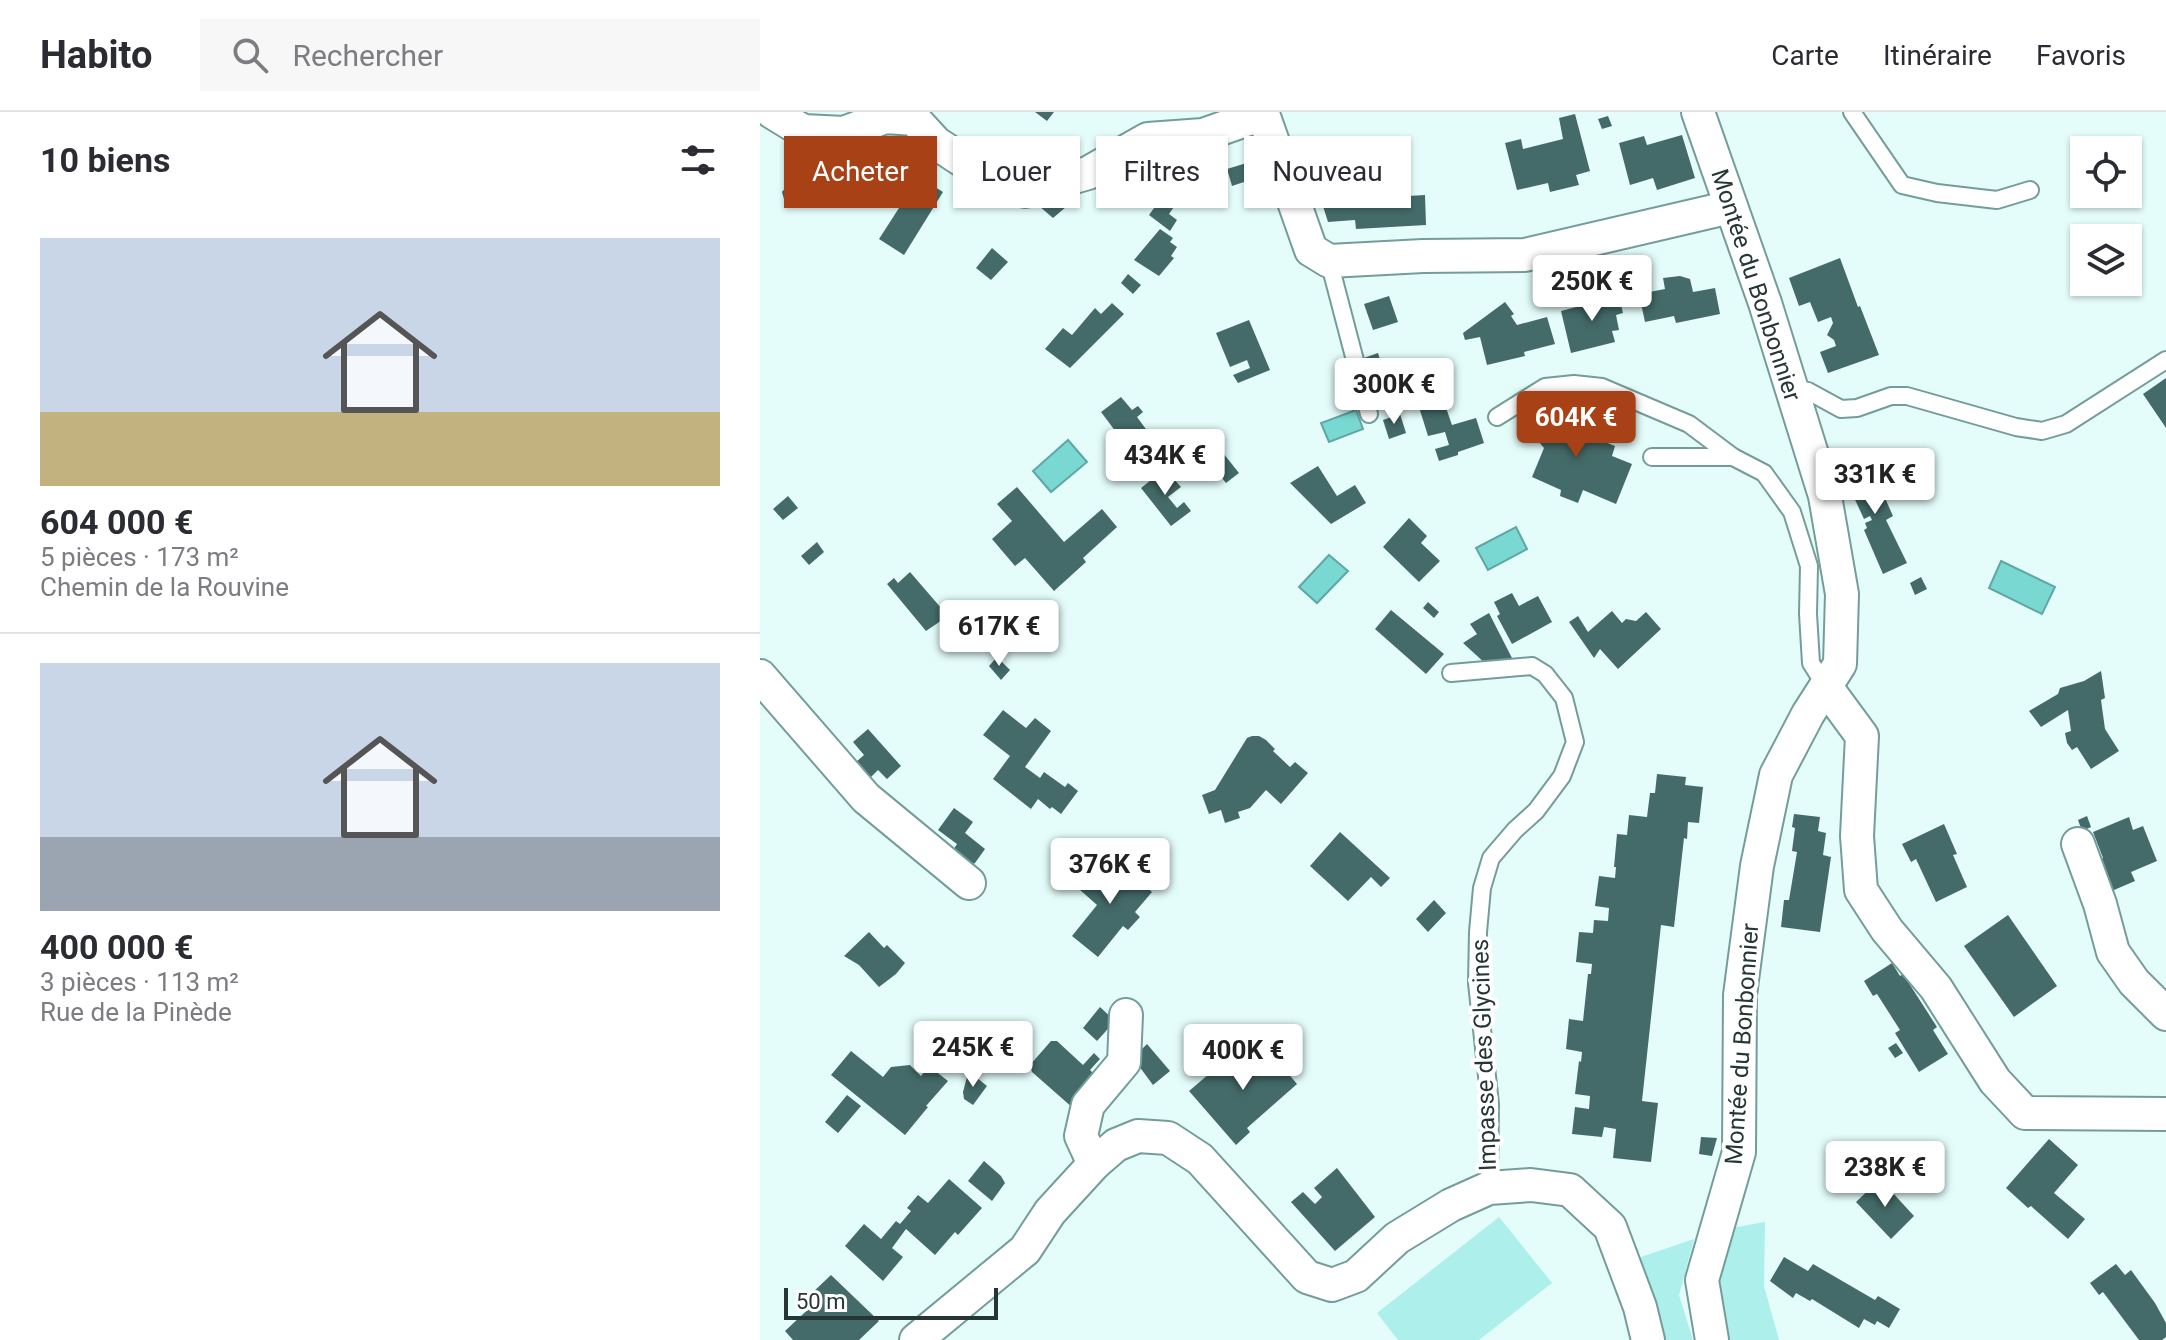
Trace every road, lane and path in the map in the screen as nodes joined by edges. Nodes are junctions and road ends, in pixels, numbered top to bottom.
1 (772, 112) edge
2 (1698, 112) edge
3 (1852, 112) edge
4 (2030, 190) dead end
5 (1731, 207) junction
6 (1329, 261) junction
7 (2166, 360) edge
8 (1791, 388) junction
9 (1369, 414) dead end
10 (1497, 417) dead end
11 (1652, 457) dead end
12 (1733, 457) junction
13 (1451, 673) dead end
14 (760, 676) edge
15 (1826, 687) junction
16 (2078, 844) dead end
17 (969, 883) dead end
18 (2166, 1014) edge
19 (1126, 1015) dead end
20 (2166, 1114) edge
21 (1094, 1164) junction
22 (1489, 1188) junction
23 (916, 1340) edge
24 (1648, 1340) edge
25 (1712, 1340) edge

1 - 6 street
2 - 5 street, Montée du Bonbonnier
3 - 4 lane
5 - 6 street
5 - 8 street, Montée du Bonbonnier
6 - 9 lane
7 - 8 lane
8 - 15 street, Montée du Bonbonnier
10 - 12 lane
11 - 12 lane
12 - 15 lane
13 - 22 lane, Impasse des Glycines
14 - 17 street
15 - 20 street
15 - 25 street, Montée du Bonbonnier
16 - 18 street
19 - 21 street
21 - 22 street
21 - 23 street
22 - 24 street

